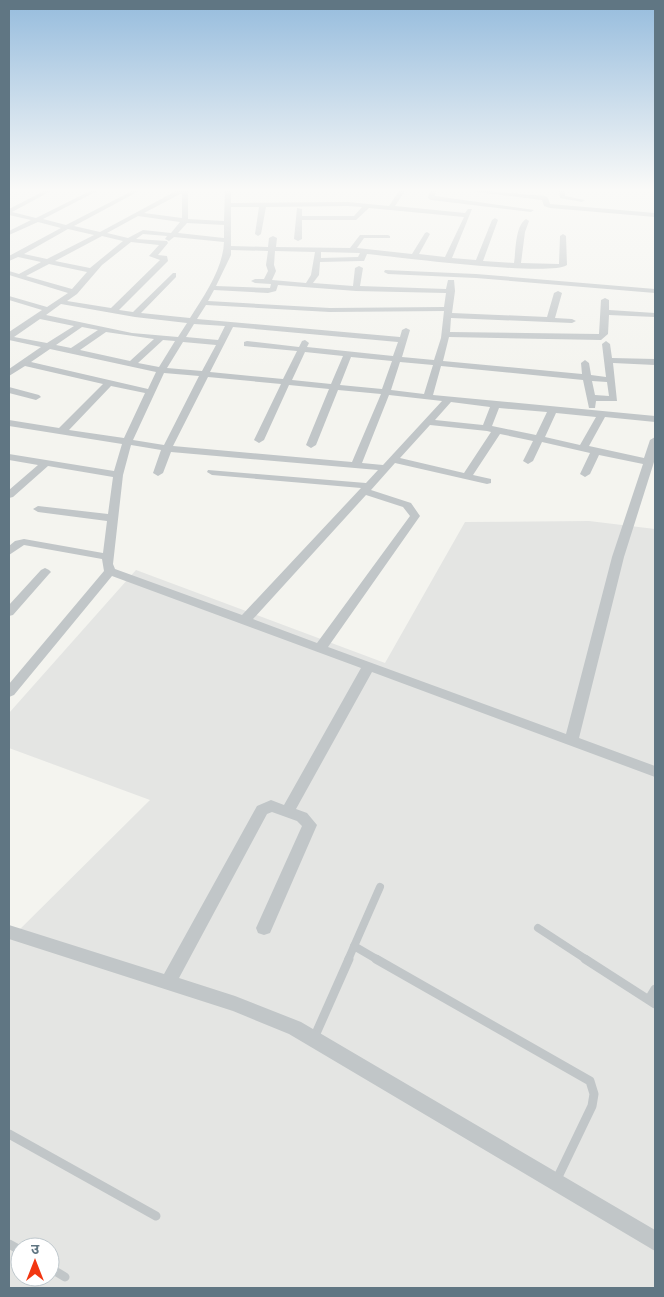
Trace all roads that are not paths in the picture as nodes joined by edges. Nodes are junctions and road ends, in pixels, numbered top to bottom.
1 (365, 251) edge
2 (24, 252) edge
3 (69, 252) edge
4 (114, 252) edge
5 (157, 252) edge
6 (227, 252) edge
7 (273, 252) edge
8 (318, 252) edge
9 (370, 252) edge
10 (417, 252) edge
11 (451, 252) edge
12 (482, 252) edge
13 (520, 252) edge
14 (562, 252) edge
15 (20, 254) junction
16 (414, 256) junction
17 (9, 259) edge
18 (448, 259) junction
19 (317, 260) junction
20 (50, 262) junction
21 (478, 262) junction
22 (518, 266) junction
23 (359, 268) dead end
24 (92, 271) junction
25 (388, 272) dead end
26 (9, 273) edge
27 (173, 275) dead end
28 (452, 275) junction
29 (20, 276) junction
30 (255, 281) dead end
31 (267, 282) junction
32 (276, 283) junction
33 (308, 285) junction
34 (212, 288) junction
35 (356, 289) junction
36 (406, 290) junction
37 (450, 291) junction
38 (74, 292) junction
39 (655, 292) edge
40 (558, 293) dead end
41 (9, 298) edge
42 (342, 299) junction
43 (605, 300) dead end
44 (61, 302) junction
45 (204, 303) junction
46 (49, 310) junction
47 (406, 310) junction
48 (114, 311) junction
49 (448, 312) junction
50 (605, 312) junction
51 (135, 315) junction
52 (655, 315) edge
53 (39, 316) junction
54 (551, 319) junction
55 (192, 321) junction
56 (572, 321) dead end
57 (9, 324) edge
58 (80, 325) junction
59 (230, 325) junction
60 (22, 328) junction
61 (104, 330) junction
62 (406, 330) dead end
63 (310, 332) junction
64 (446, 334) junction
65 (9, 337) edge
66 (160, 339) junction
67 (182, 340) junction
68 (403, 340) junction
69 (222, 343) junction
70 (247, 344) dead end
71 (606, 344) dead end
72 (49, 346) junction
73 (302, 349) junction
74 (73, 351) junction
75 (348, 354) junction
76 (397, 359) junction
77 (609, 360) junction
78 (655, 362) edge
79 (24, 363) junction
80 (585, 363) dead end
81 (131, 364) junction
82 (438, 364) junction
83 (162, 370) junction
84 (9, 372) edge
85 (204, 374) junction
86 (589, 378) junction
87 (612, 380) junction
88 (110, 382) junction
89 (285, 382) junction
90 (335, 387) junction
91 (9, 390) edge
92 (151, 392) junction
93 (386, 392) junction
94 (428, 397) junction
95 (36, 398) dead end
96 (591, 398) junction
97 (449, 399) junction
98 (495, 405) junction
99 (553, 410) junction
100 (598, 414) junction
101 (655, 419) edge
102 (9, 422) edge
103 (428, 422) junction
104 (492, 429) junction
105 (62, 431) junction
106 (539, 439) junction
107 (259, 440) dead end
108 (655, 440) edge
109 (127, 442) junction
110 (311, 445) dead end
111 (167, 448) junction
112 (583, 448) junction
113 (596, 451) junction
114 (9, 457) edge
115 (528, 461) dead end
116 (649, 462) junction
117 (46, 463) junction
118 (390, 464) junction
119 (356, 465) junction
120 (212, 472) dead end
121 (158, 473) dead end
122 (585, 474) dead end
123 (118, 475) junction
124 (467, 476) junction
125 (487, 481) dead end
126 (367, 489) junction
127 (9, 495) edge
128 (38, 509) dead end
129 (113, 518) junction
130 (14, 541) edge
131 (9, 552) edge
132 (108, 557) junction
133 (110, 571) junction
134 (45, 572) dead end
135 (9, 612) edge
136 (245, 620) junction
137 (320, 648) junction
138 (369, 666) junction
139 (9, 692) edge
140 (571, 741) junction
141 (655, 772) edge
142 (288, 810) junction
143 (380, 887) dead end
144 (264, 928) dead end
145 (538, 928) dead end
146 (9, 932) edge
147 (354, 946) junction
148 (168, 982) junction
149 (655, 989) edge
150 (652, 1002) edge
151 (314, 1040) junction
152 (9, 1134) edge
153 (556, 1182) junction
154 (156, 1216) dead end
155 (655, 1241) edge
156 (60, 1274) edge
157 (65, 1277) dead end

1 - 19 street
2 - 15 street
3 - 20 street
4 - 24 street
5 - 48 street
6 - 34 street
7 - 31 street
8 - 19 street
9 - 16 street
10 - 16 street
11 - 18 street
12 - 21 street
13 - 22 street
14 - 22 street
15 - 17 street
15 - 20 street
16 - 18 street
18 - 21 street
19 - 33 street
20 - 24 street
20 - 29 street
21 - 22 street
23 - 35 street
24 - 38 street
25 - 28 street
26 - 29 street
27 - 51 street
28 - 37 street
28 - 39 street
29 - 38 street
30 - 31 street
31 - 32 street
32 - 33 street
32 - 34 street
33 - 42 street
34 - 45 street
35 - 36 street
35 - 42 street
36 - 37 street
36 - 47 street
37 - 49 street
38 - 44 street
40 - 54 street
41 - 46 street
42 - 45 street
42 - 47 street
43 - 50 street
44 - 46 street
44 - 48 street
45 - 55 street
46 - 53 street
47 - 49 street
48 - 51 street
49 - 54 street
49 - 64 street
50 - 52 street
50 - 64 street
51 - 55 street
53 - 58 street
53 - 60 street
54 - 56 street
55 - 59 street
55 - 67 street
57 - 60 street
58 - 61 street
58 - 72 street
59 - 63 street
59 - 69 street
60 - 65 street
61 - 66 street
61 - 74 street
62 - 68 street
63 - 68 street
63 - 73 street
64 - 82 street
65 - 72 street
66 - 67 street
66 - 81 street
67 - 69 street
67 - 83 street
68 - 76 street
69 - 85 street
70 - 73 street
71 - 77 street
72 - 74 street
72 - 79 street
73 - 75 street
73 - 89 street
74 - 81 street
75 - 76 street
75 - 90 street
76 - 82 street
76 - 93 street
77 - 78 street
77 - 87 street
79 - 84 street
79 - 88 street
80 - 86 street
81 - 83 street
82 - 86 street
82 - 94 street
83 - 85 street
83 - 92 street
85 - 89 street
85 - 111 street
86 - 87 street
86 - 96 street
87 - 96 street
88 - 92 street
88 - 105 street
89 - 90 street
89 - 107 street
90 - 93 street
90 - 110 street
91 - 95 street
92 - 109 street
93 - 94 street
93 - 119 street
94 - 97 street
96 - 100 street
97 - 98 street
97 - 103 street
98 - 99 street
98 - 104 street
99 - 100 street
99 - 106 street
100 - 101 street
100 - 112 street
102 - 105 street
103 - 104 street
103 - 118 street
104 - 106 street
104 - 124 street
105 - 109 street
106 - 112 street
106 - 115 street
108 - 116 street
109 - 111 street
109 - 123 street
111 - 119 street
111 - 121 street
112 - 113 street
113 - 116 street
113 - 122 street
114 - 117 street
116 - 140 street
117 - 123 street
117 - 127 street
118 - 119 street
118 - 124 street
118 - 126 street
120 - 126 street
123 - 129 street
124 - 125 street
126 - 136 street
126 - 137 street
128 - 129 street
129 - 132 street
130 - 131 street
130 - 132 street
132 - 133 street
133 - 136 street
133 - 139 street
134 - 135 street
136 - 137 street
137 - 138 street
138 - 140 street
138 - 142 street
140 - 141 street
142 - 144 street
142 - 148 street
143 - 147 lane
145 - 150 lane
146 - 148 street
147 - 151 lane
147 - 153 lane
148 - 151 street
149 - 150 lane
151 - 153 street
152 - 154 lane
153 - 155 street
156 - 157 lane

